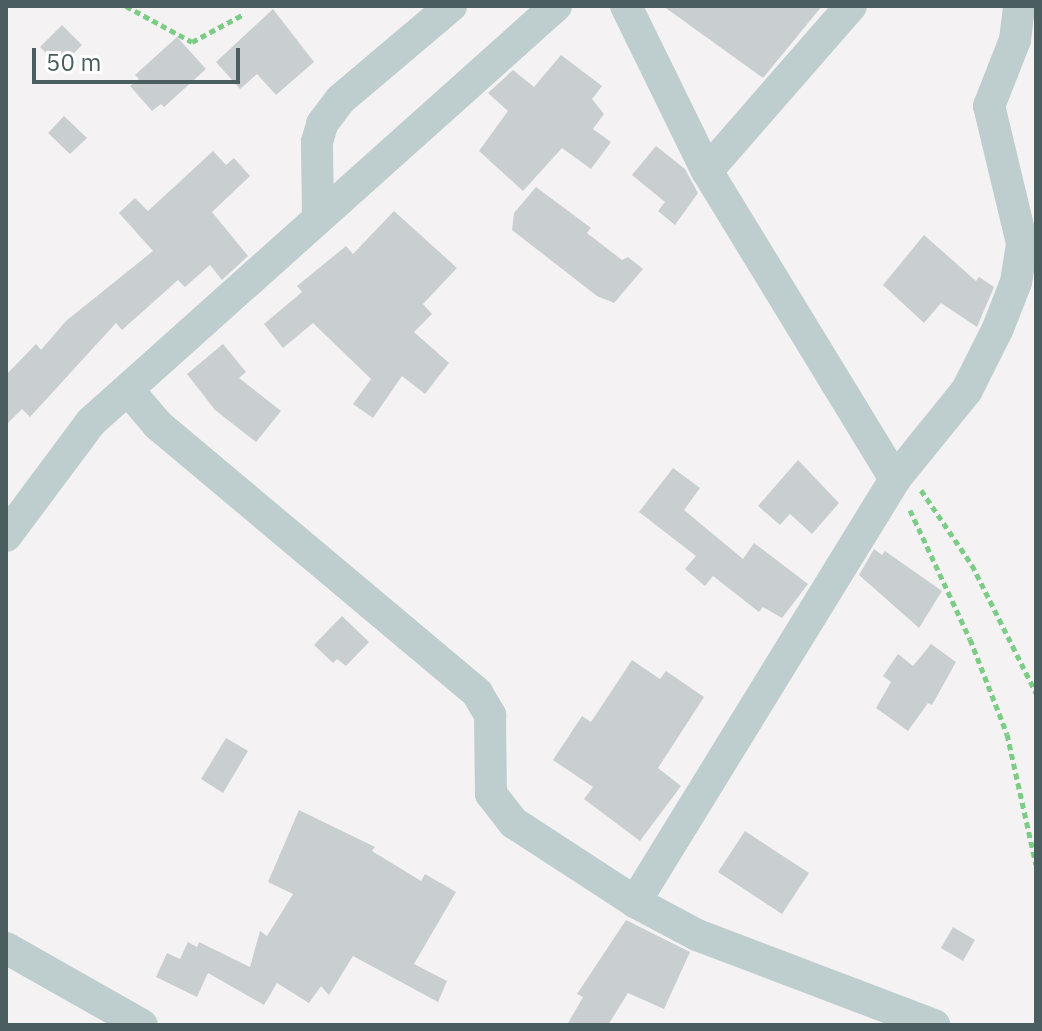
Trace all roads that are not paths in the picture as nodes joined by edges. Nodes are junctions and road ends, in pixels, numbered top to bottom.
1 (451, 6) edge
2 (556, 6) edge
3 (626, 6) edge
4 (851, 6) edge
5 (1019, 6) edge
6 (707, 171) junction
7 (318, 217) junction
8 (1029, 240) edge
9 (129, 391) junction
10 (899, 475) junction
11 (6, 536) edge
12 (635, 902) junction
13 (6, 948) edge
14 (142, 1025) edge
15 (934, 1025) edge

1 - 7 street
2 - 7 street
3 - 6 street
4 - 6 street
5 - 8 street
6 - 10 street
7 - 9 street
8 - 10 street
9 - 11 street
9 - 12 street
10 - 12 street
12 - 15 street
13 - 14 street

